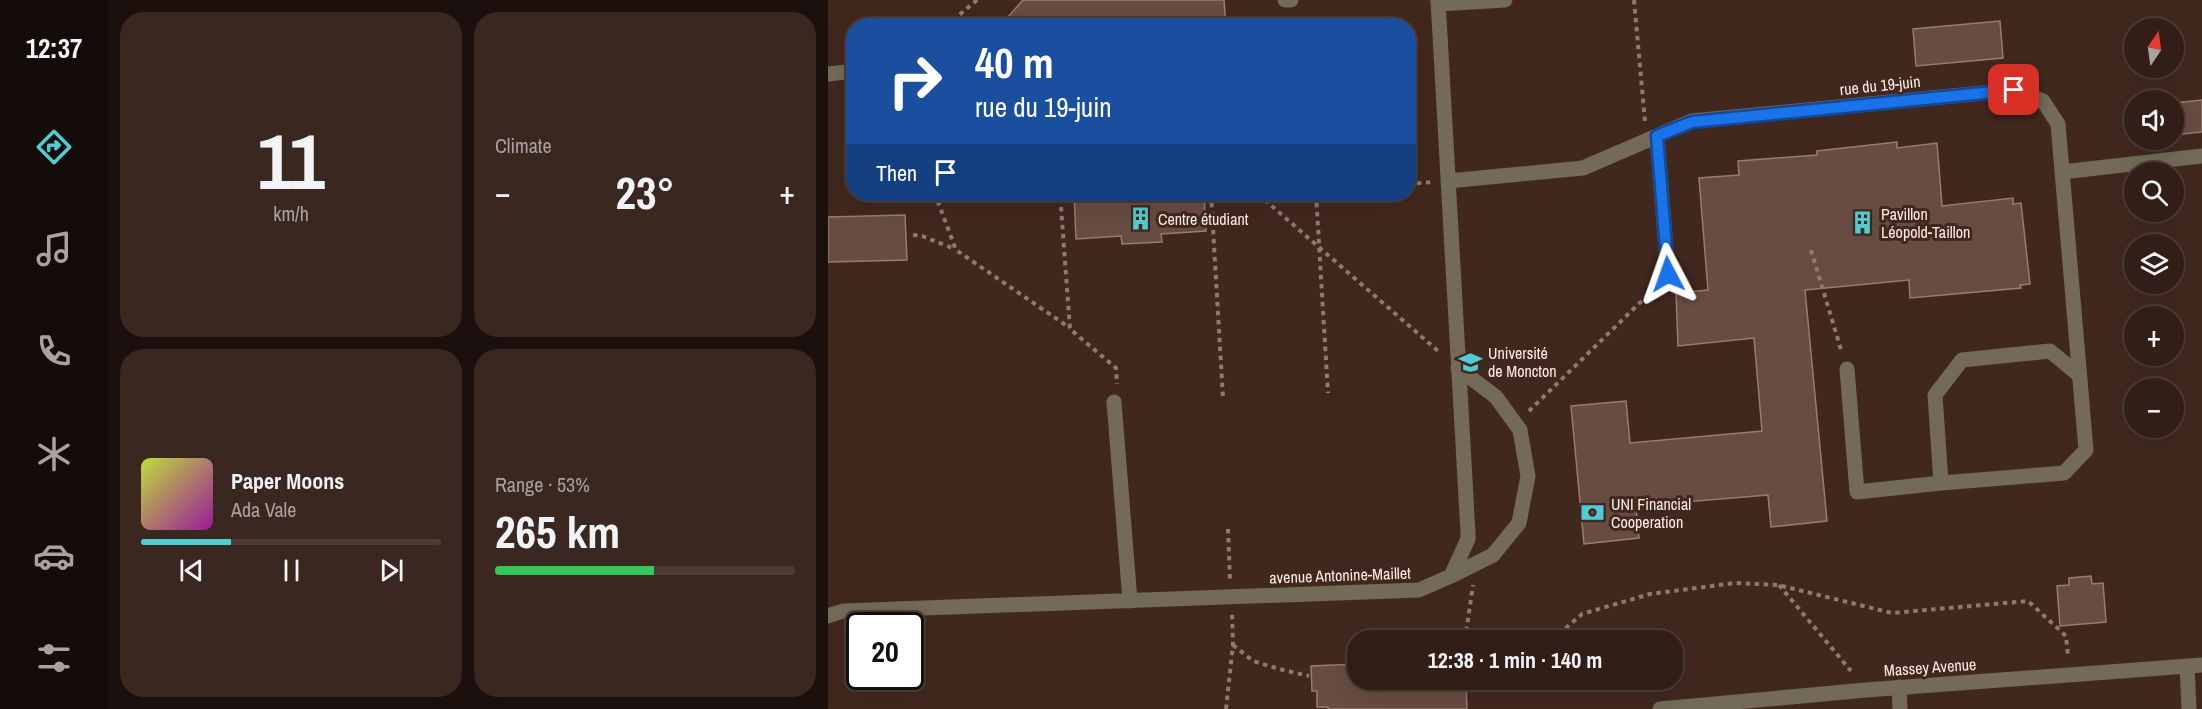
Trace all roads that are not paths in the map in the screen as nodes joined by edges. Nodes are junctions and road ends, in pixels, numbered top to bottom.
1 (1285, 0) edge
2 (1291, 0) edge
3 (1505, 0) edge
4 (1439, 2) edge
5 (846, 72) edge
6 (828, 74) edge
7 (1652, 139) junction
8 (2202, 156) edge
9 (2062, 172) junction
10 (1448, 181) junction
11 (1668, 274) road end
12 (1458, 368) junction
13 (1847, 369) road end
14 (2079, 375) junction
15 (1116, 397) road end
16 (1941, 483) junction
17 (1451, 576) junction
18 (1130, 601) junction
19 (828, 616) edge
20 (2194, 666) edge
21 (1899, 687) junction
22 (1660, 709) edge
23 (1900, 709) edge
24 (2189, 709) edge

1 - 2 street
3 - 4 street
4 - 10 street
5 - 6 street
7 - 9 street, rue du 19-juin
7 - 10 street, rue du 19-juin
7 - 11 street
8 - 9 street
9 - 14 street, rue du 19-juin
10 - 12 street
12 - 17 street
12 - 17 street, avenue Antonine-Maillet
13 - 16 street, rue du 19-juin
14 - 16 street, rue du 19-juin
14 - 16 street
15 - 18 street
17 - 18 street, avenue Antonine-Maillet
18 - 19 street, avenue Antonine-Maillet
20 - 21 street, Massey Avenue
20 - 24 street
21 - 22 street, Massey Avenue
21 - 23 street

